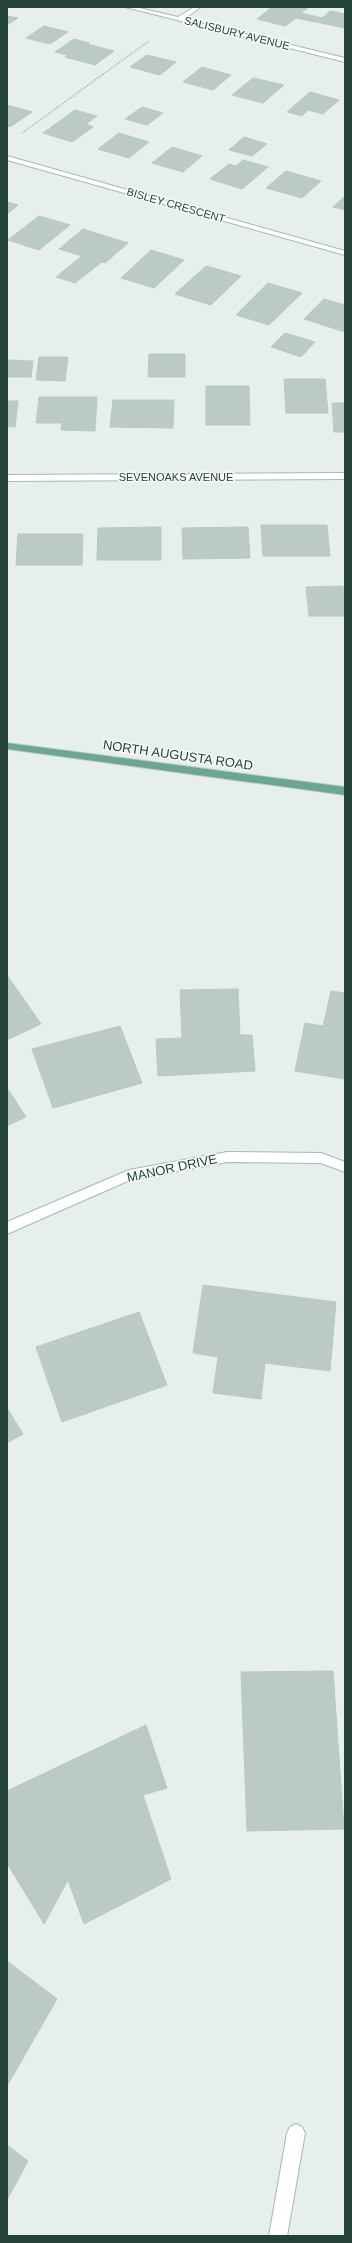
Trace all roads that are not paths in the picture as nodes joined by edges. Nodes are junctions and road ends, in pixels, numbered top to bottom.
1 (128, 7) edge
2 (198, 7) edge
3 (179, 19) junction
4 (345, 60) edge
5 (7, 158) edge
6 (345, 253) edge
7 (345, 476) edge
8 (7, 478) edge
9 (7, 746) edge
10 (345, 791) edge
11 (345, 1168) edge
12 (7, 1228) edge
13 (296, 2134) dead end
14 (278, 2236) edge

1 - 3 street, SALISBURY AVENUE
2 - 3 street
3 - 4 street, SALISBURY AVENUE
5 - 6 street, BISLEY CRESCENT
7 - 8 street, SEVENOAKS AVENUE
9 - 10 main road, NORTH AUGUSTA ROAD
11 - 12 street, MANOR DRIVE
13 - 14 street

